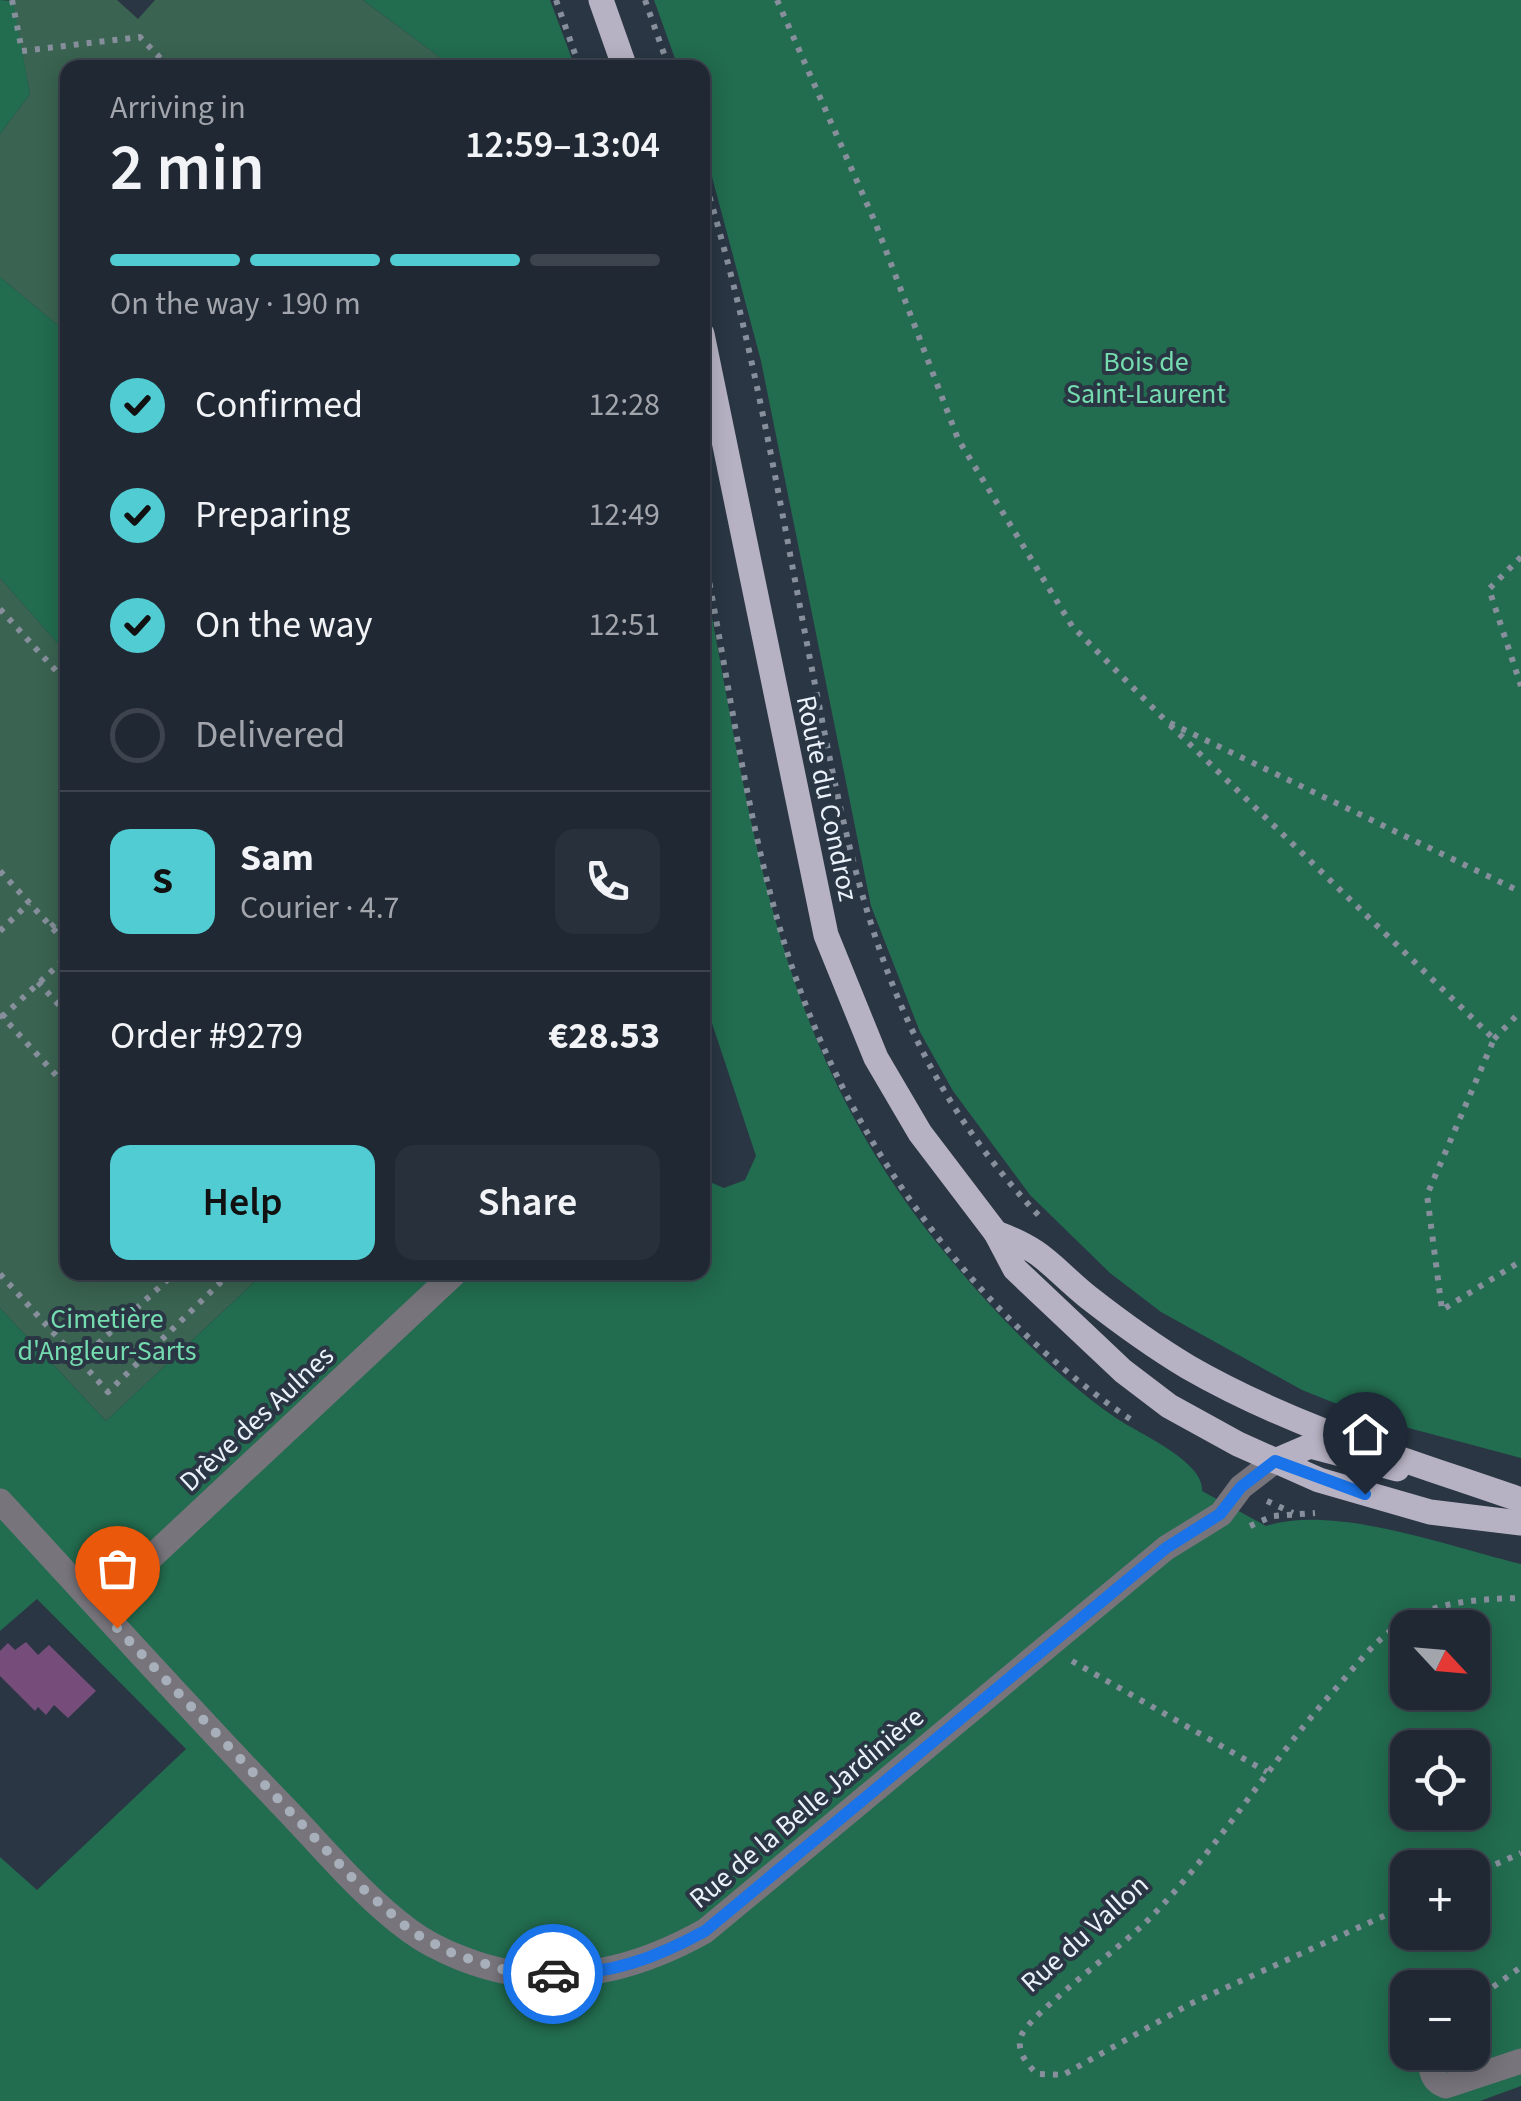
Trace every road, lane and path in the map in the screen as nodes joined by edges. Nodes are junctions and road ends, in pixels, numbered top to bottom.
1 (12, 0) edge
2 (556, 0) edge
3 (601, 0) edge
4 (645, 0) edge
5 (777, 0) edge
6 (162, 60) edge
7 (577, 60) edge
8 (622, 60) edge
9 (666, 60) edge
10 (710, 203) edge
11 (710, 373) edge
12 (1521, 557) edge
13 (0, 609) edge
14 (60, 675) edge
15 (1521, 686) edge
16 (1166, 722) junction
17 (0, 871) edge
18 (1521, 892) edge
19 (28, 903) junction
20 (60, 919) edge
21 (51, 927) junction
22 (0, 931) edge
23 (60, 937) edge
24 (60, 963) edge
25 (38, 982) junction
26 (60, 1005) edge
27 (1521, 1011) edge
28 (1, 1016) edge
29 (1494, 1039) junction
30 (60, 1079) edge
31 (996, 1233) junction
32 (1057, 1234) dead end
33 (1521, 1261) edge
34 (0, 1274) edge
35 (167, 1280) edge
36 (223, 1280) edge
37 (447, 1280) edge
38 (79, 1361) junction
39 (1275, 1461) junction
40 (1442, 1472) junction
41 (1521, 1500) edge
42 (0, 1502) edge
43 (1331, 1514) dead end
44 (1521, 1523) edge
45 (1242, 1531) dead end
46 (1521, 1598) edge
47 (98, 1607) junction
48 (1046, 1646) junction
49 (1266, 1772) junction
50 (1521, 1853) edge
51 (1490, 1867) edge
52 (1390, 1912) edge
53 (1521, 1967) edge
54 (1490, 1989) edge
55 (1521, 2062) edge
56 (1430, 2070) edge

1 - 6 path
2 - 7 path
3 - 8 main road
4 - 9 path
5 - 16 path
10 - 32 path
11 - 31 main road, Route du Condroz
12 - 15 path
13 - 14 path
16 - 18 path
16 - 29 path
17 - 19 path
19 - 21 path
19 - 22 path
20 - 21 path
21 - 23 path
24 - 25 path
25 - 26 path
25 - 28 path
27 - 29 path
28 - 30 path
29 - 33 path
31 - 39 main road, Route du Condroz
31 - 40 main road, Route du Condroz
34 - 38 path
35 - 38 path
36 - 38 path
37 - 47 street, Drève des Aulnes
39 - 40 main road
39 - 44 main road, Route du Condroz
39 - 48 street, Rue de la Belle Jardinière
40 - 41 main road, Route du Condroz
42 - 47 street, Rue de la Belle Jardinière
43 - 45 path
46 - 49 path, Rue du Vallon
47 - 48 street, Rue de la Belle Jardinière
48 - 49 path
49 - 52 path, Rue du Vallon
50 - 51 path
53 - 54 path
55 - 56 street

